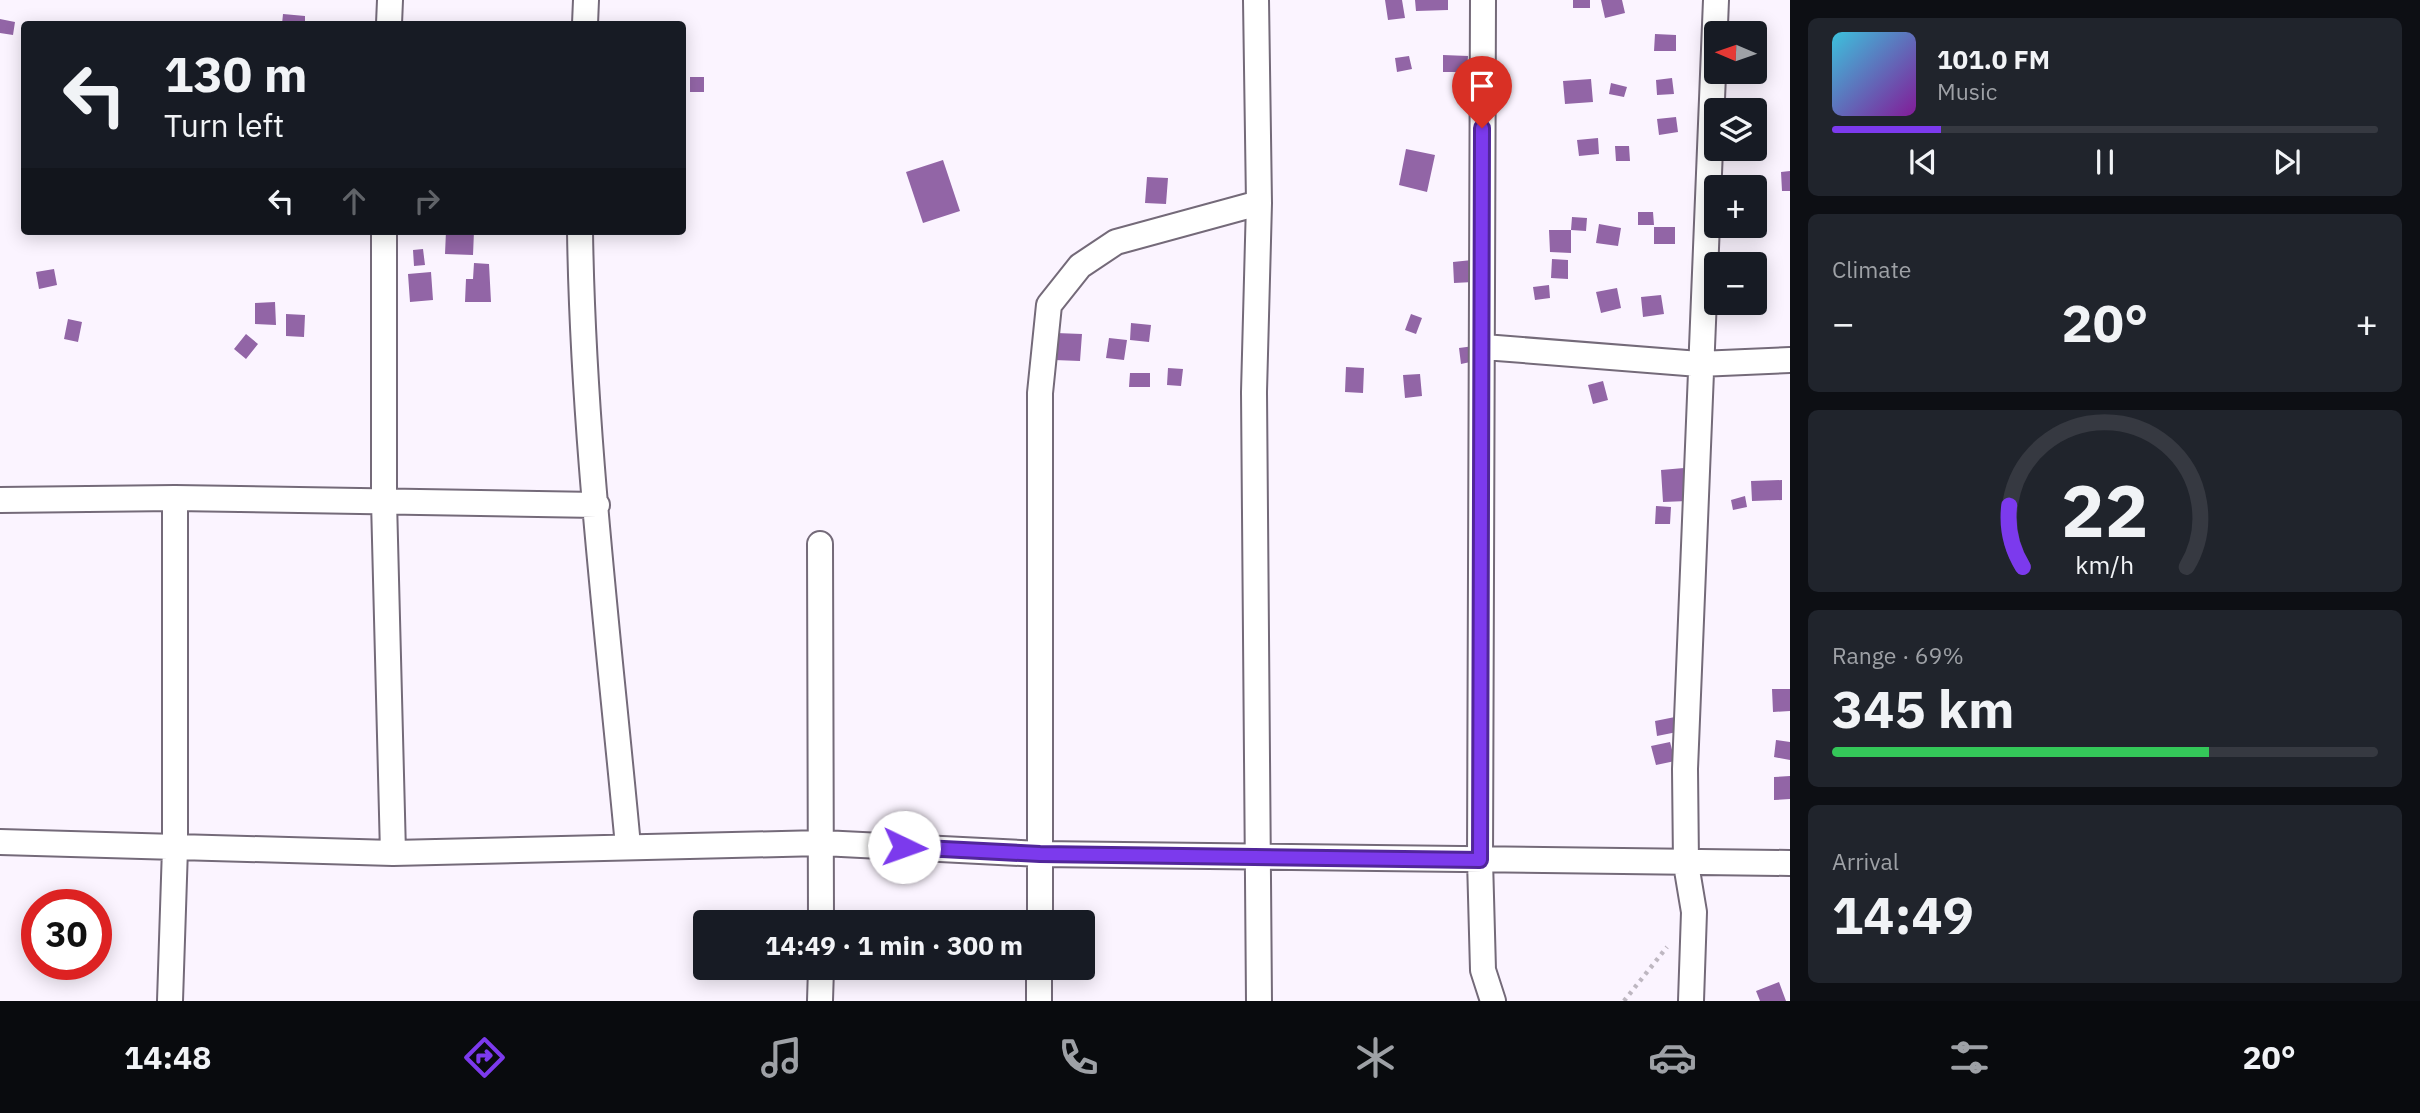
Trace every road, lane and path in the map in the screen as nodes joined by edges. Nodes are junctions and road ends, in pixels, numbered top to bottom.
1 (390, 0) edge
2 (586, 0) edge
3 (1256, 0) edge
4 (1483, 0) edge
5 (1716, 0) edge
6 (389, 21) edge
7 (585, 21) edge
8 (1259, 203) junction
9 (384, 235) edge
10 (580, 235) edge
11 (1483, 346) junction
12 (1790, 360) edge
13 (1699, 364) junction
14 (175, 498) junction
15 (0, 500) edge
16 (384, 501) junction
17 (597, 505) junction
18 (820, 544) dead end
19 (0, 842) edge
20 (822, 842) junction
21 (628, 846) junction
22 (175, 848) junction
23 (393, 853) junction
24 (1040, 854) junction
25 (1258, 857) junction
26 (1480, 860) junction
27 (1790, 863) edge
28 (1686, 864) junction
29 (821, 910) edge
30 (1040, 910) edge
31 (1694, 912) junction
32 (821, 980) edge
33 (1039, 980) edge
34 (170, 1001) edge
35 (820, 1001) edge
36 (1039, 1001) edge
37 (1259, 1001) edge
38 (1493, 1001) edge
39 (1624, 1001) edge
40 (1691, 1001) edge

1 - 6 street
2 - 7 street
3 - 8 street
4 - 11 street
5 - 13 street
8 - 24 street
8 - 25 street
9 - 16 street
10 - 17 street
11 - 13 street
11 - 26 street
12 - 13 street
13 - 28 street
14 - 15 street
14 - 16 street
14 - 22 street
16 - 17 street
16 - 23 street
17 - 21 street
18 - 20 street
19 - 22 street
20 - 21 street
20 - 24 street
20 - 29 street
21 - 23 street
22 - 23 street
22 - 34 street
24 - 25 street
24 - 30 street
25 - 26 street
25 - 37 street
26 - 28 street
26 - 38 street
27 - 28 street
28 - 31 street
31 - 39 path
31 - 40 street
32 - 35 street
33 - 36 street

